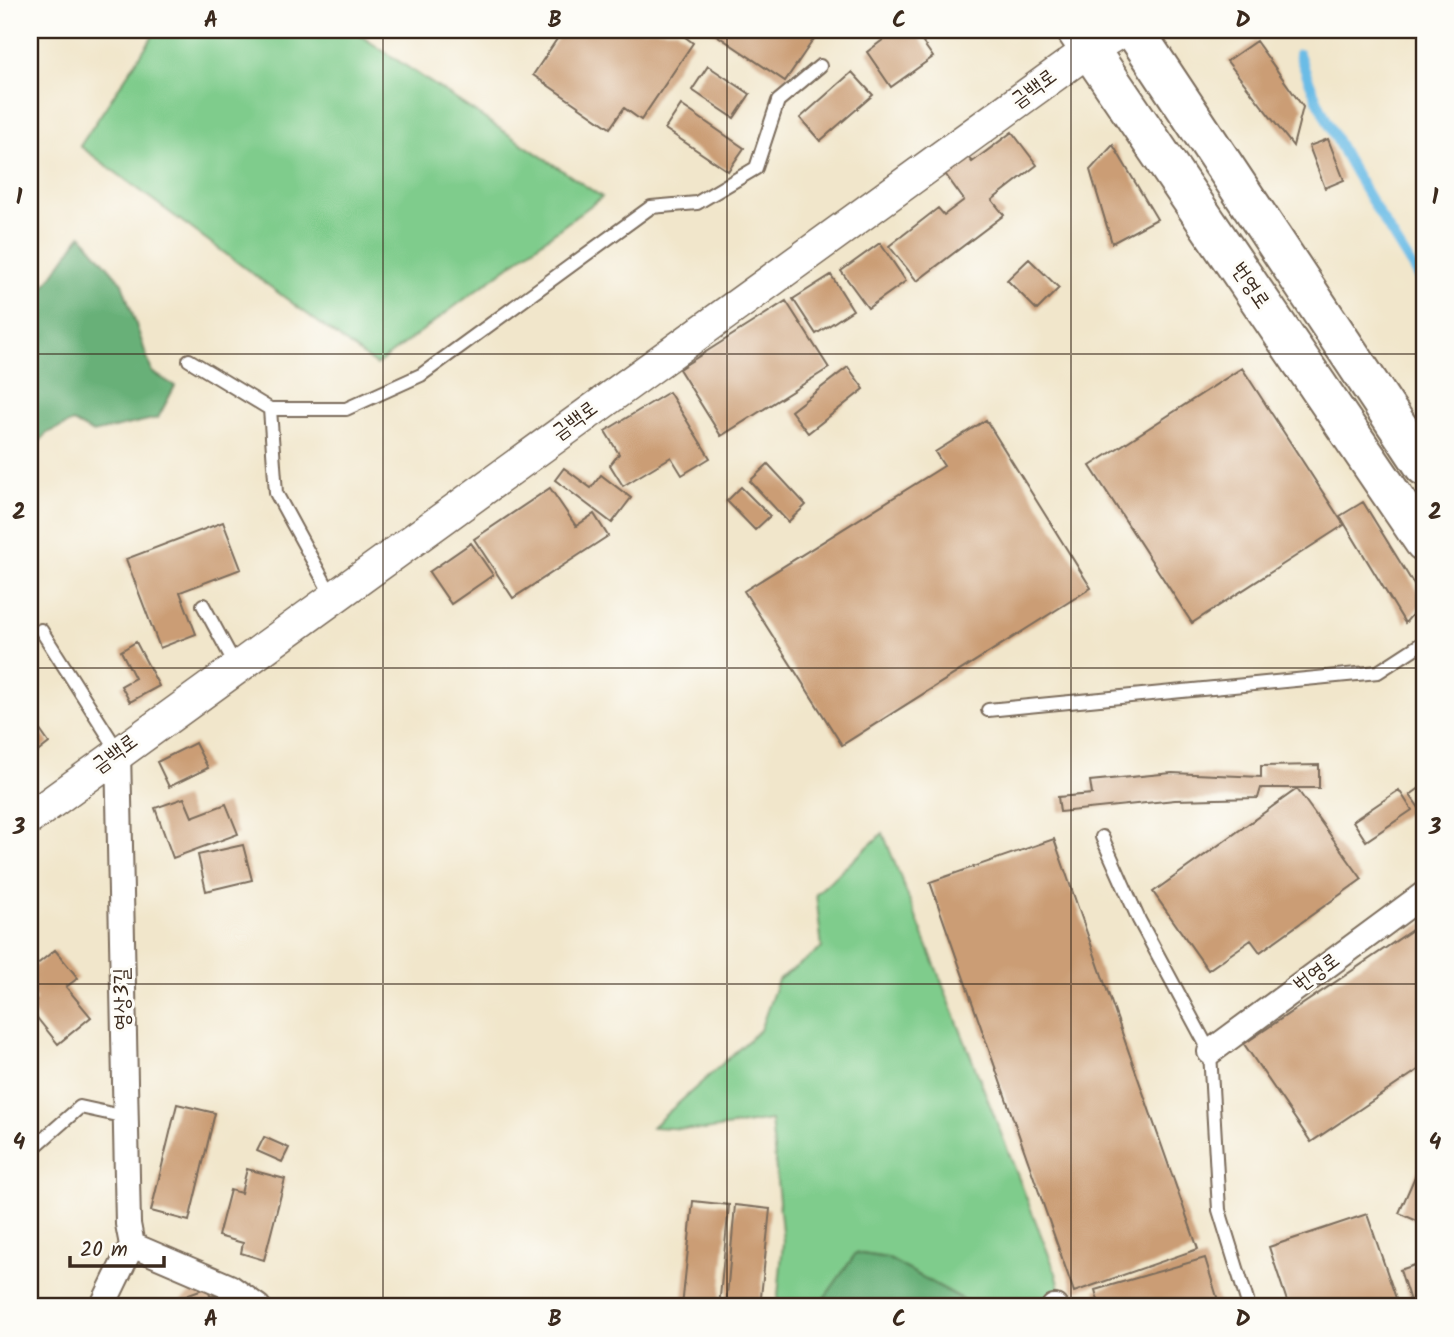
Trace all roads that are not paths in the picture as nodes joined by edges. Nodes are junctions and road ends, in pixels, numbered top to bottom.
1 (1123, 30) edge
2 (1133, 30) edge
3 (1082, 40) edge
4 (820, 66) dead end
5 (189, 359) dead end
6 (270, 409) junction
7 (1424, 466) edge
8 (1424, 542) edge
9 (332, 597) junction
10 (204, 605) dead end
11 (41, 630) dead end
12 (1424, 642) edge
13 (236, 667) junction
14 (988, 710) dead end
15 (118, 751) junction
16 (30, 817) edge
17 (1102, 837) dead end
18 (1424, 894) edge
19 (1210, 1052) junction
20 (126, 1117) junction
21 (30, 1151) edge
22 (132, 1245) junction
23 (102, 1307) edge
24 (258, 1307) edge
25 (1249, 1307) edge

1 - 3 street, 금백로
2 - 7 main road
3 - 8 main road, 번영로
3 - 9 street, 금백로
4 - 6 lane
5 - 6 lane
6 - 9 lane
9 - 13 street, 금백로
10 - 13 lane
11 - 15 lane
12 - 14 lane
13 - 15 street, 금백로
15 - 16 street, 금백로
15 - 20 street, 영상3길
17 - 19 lane
18 - 19 street, 번영로
19 - 25 lane
20 - 21 lane
20 - 22 street, 영상3길
22 - 23 street
22 - 24 street

